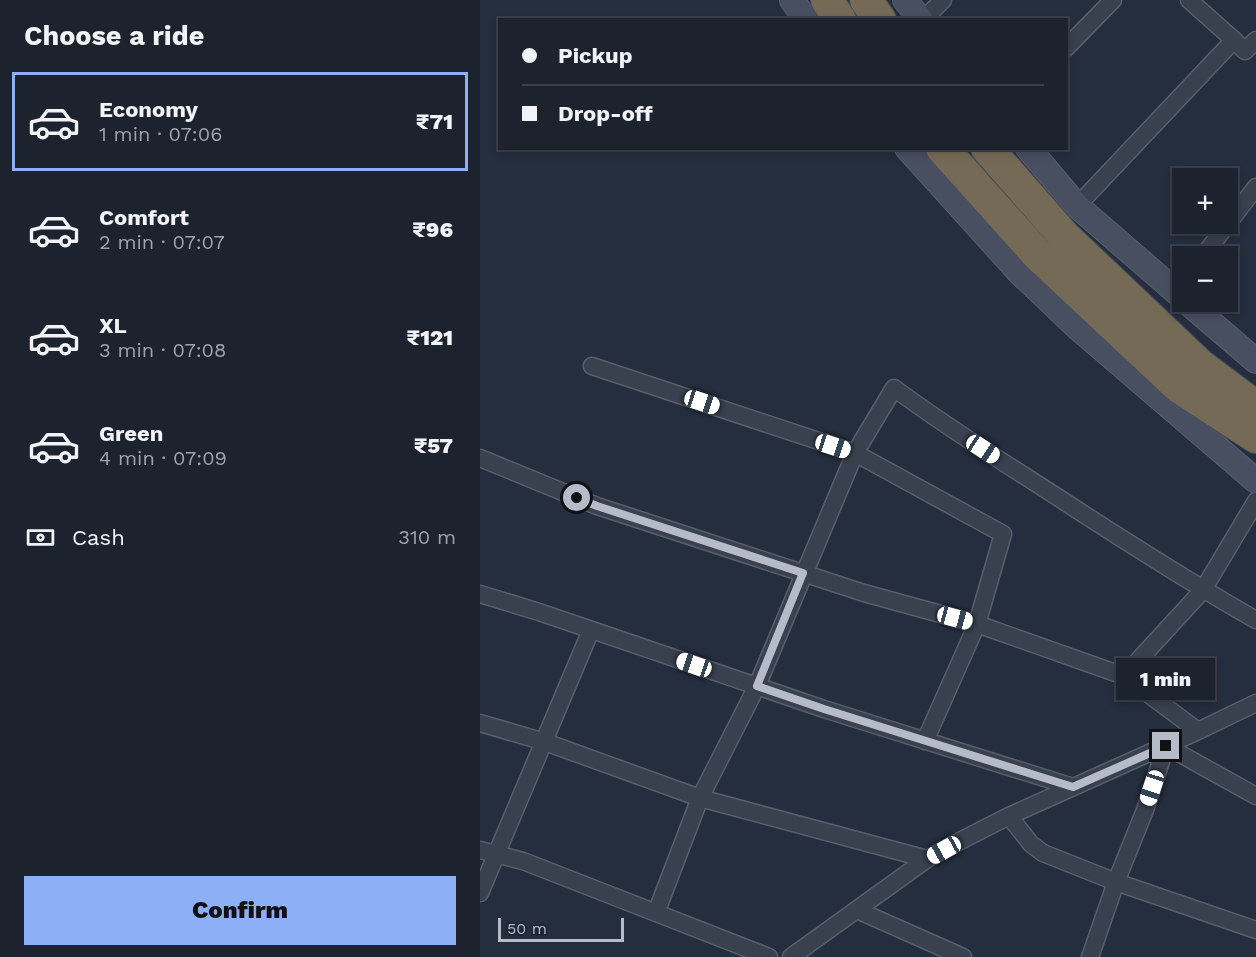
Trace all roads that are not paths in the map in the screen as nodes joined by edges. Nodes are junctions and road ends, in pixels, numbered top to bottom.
1 (792, 0) edge
2 (827, 0) edge
3 (866, 0) edge
4 (904, 0) edge
5 (943, 0) edge
6 (1113, 0) edge
7 (1189, 0) edge
8 (805, 18) edge
9 (839, 18) edge
10 (879, 18) edge
11 (920, 18) edge
12 (924, 18) edge
13 (1068, 46) edge
14 (1248, 48) edge
15 (909, 150) edge
16 (944, 150) edge
17 (989, 150) edge
18 (1030, 150) edge
19 (1256, 186) edge
20 (1077, 206) junction
21 (1211, 246) edge
22 (1172, 285) edge
23 (1203, 312) edge
24 (1256, 361) edge
25 (592, 366) dead end
26 (1256, 407) edge
27 (1256, 437) edge
28 (855, 453) junction
29 (480, 458) edge
30 (1256, 481) edge
31 (1256, 501) edge
32 (803, 573) junction
33 (1203, 590) junction
34 (480, 594) edge
35 (1256, 620) edge
36 (977, 624) junction
37 (591, 630) junction
38 (1124, 676) junction
39 (757, 686) junction
40 (1256, 703) edge
41 (480, 723) edge
42 (1198, 731) junction
43 (925, 741) junction
44 (545, 742) junction
45 (1166, 746) junction
46 (1073, 787) junction
47 (1256, 796) edge
48 (700, 798) junction
49 (1009, 816) junction
50 (488, 852) edge
51 (927, 860) junction
52 (1116, 882) junction
53 (480, 892) edge
54 (857, 910) junction
55 (656, 913) junction
56 (1256, 930) edge
57 (769, 957) edge
58 (791, 957) edge
59 (963, 957) edge
60 (1090, 957) edge

1 - 8 street
2 - 9 highway
3 - 10 highway
4 - 11 street
5 - 12 street
6 - 13 street
7 - 14 street
14 - 20 street
15 - 30 street
16 - 27 highway
17 - 26 highway
18 - 20 street
19 - 21 street
20 - 22 street
23 - 24 street
25 - 28 street
28 - 32 street
28 - 33 street
28 - 36 street
29 - 32 street
31 - 33 street
32 - 36 street
32 - 39 street
33 - 35 street
33 - 38 street
34 - 37 street
36 - 38 street
36 - 43 street
37 - 39 street
37 - 44 street
38 - 42 street
39 - 43 street
39 - 48 street
40 - 42 street
41 - 44 street
42 - 45 street
43 - 46 street
44 - 48 street
44 - 50 street
45 - 46 street
45 - 47 street
45 - 52 street
46 - 49 street
48 - 51 street
48 - 55 street
49 - 51 street
49 - 52 street
50 - 53 street
50 - 55 street
51 - 54 street
52 - 56 street
52 - 60 street
54 - 58 street
54 - 59 street
55 - 57 street

